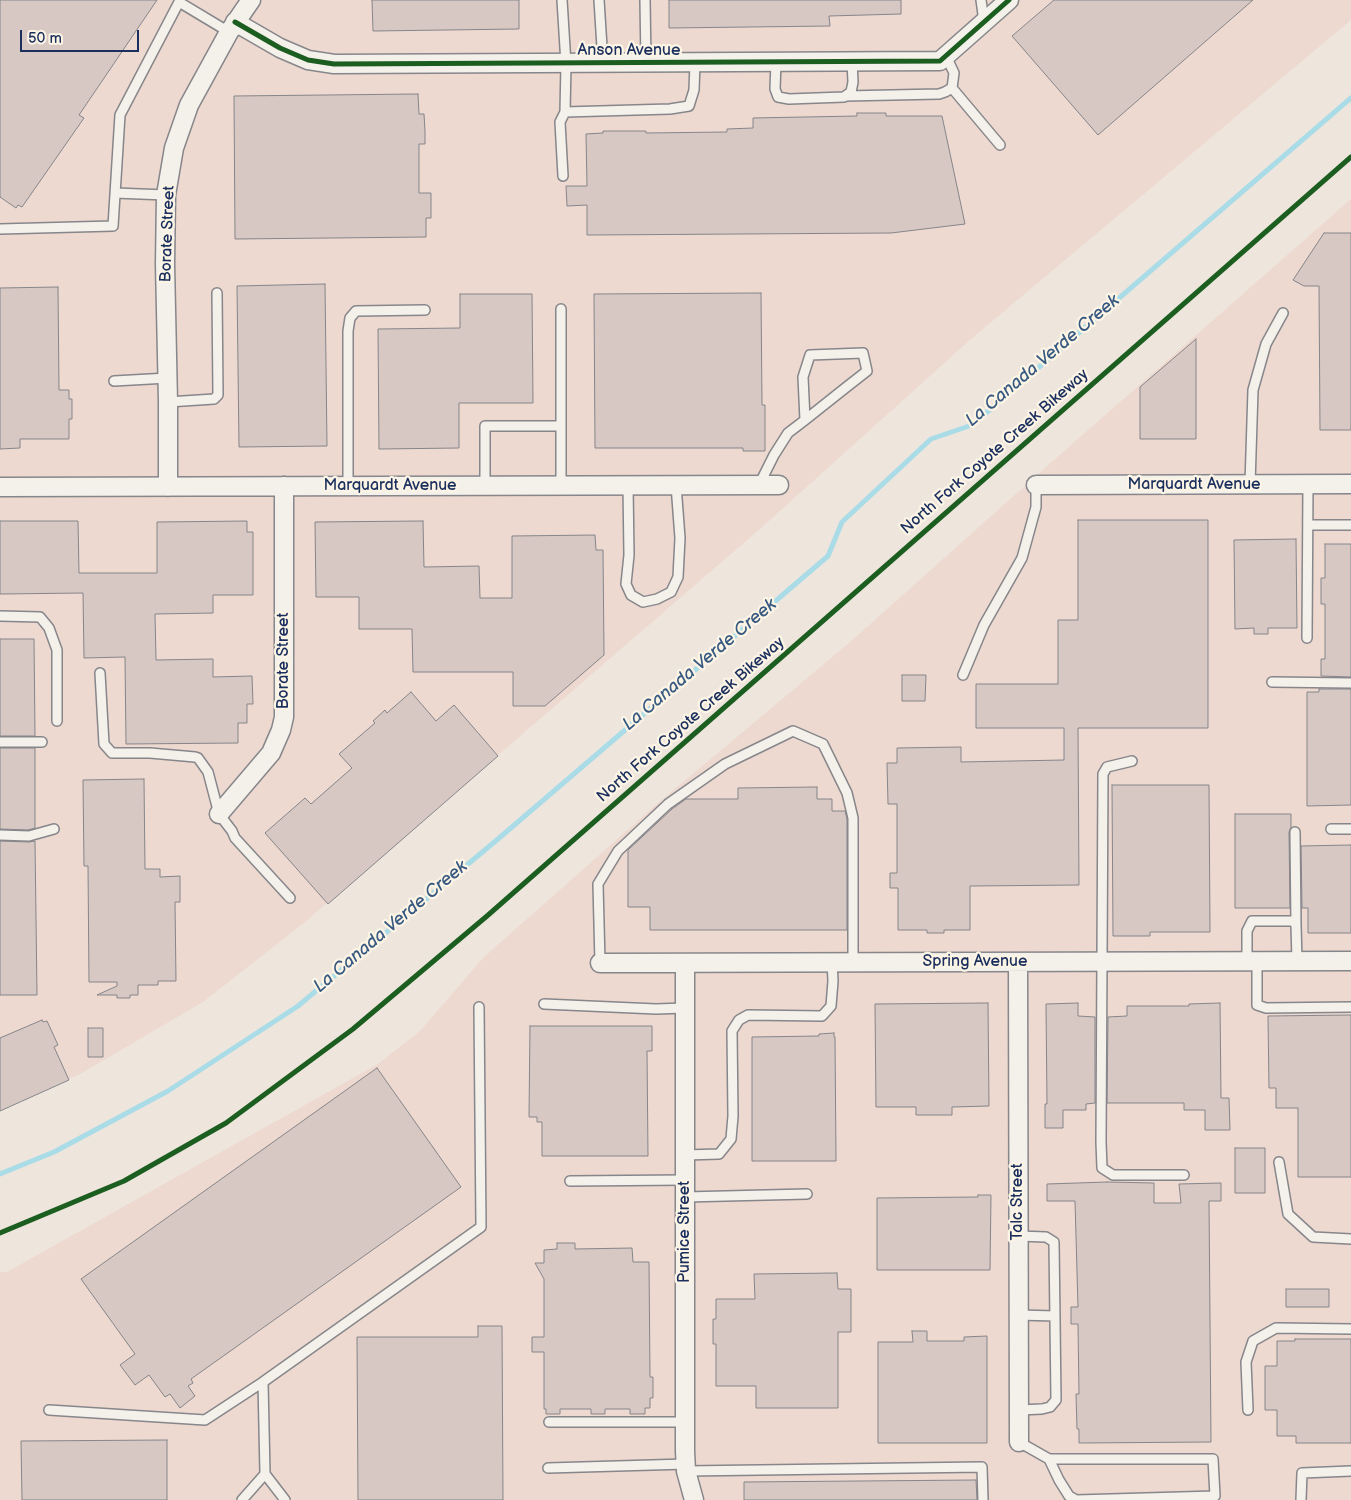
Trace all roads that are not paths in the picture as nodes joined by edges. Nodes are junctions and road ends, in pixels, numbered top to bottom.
1 (251, 0) edge
2 (562, 0) edge
3 (599, 0) edge
4 (645, 0) edge
5 (981, 0) edge
6 (1009, 0) edge
7 (984, 22) junction
8 (232, 27) junction
9 (946, 56) junction
10 (776, 62) junction
11 (852, 62) junction
12 (646, 63) junction
13 (696, 63) junction
14 (566, 64) junction
15 (603, 64) junction
16 (952, 88) junction
17 (845, 96) junction
18 (565, 112) junction
19 (1000, 145) dead end
20 (563, 176) dead end
21 (115, 194) junction
22 (166, 195) junction
23 (0, 229) edge
24 (217, 293) dead end
25 (561, 309) dead end
26 (426, 310) dead end
27 (1282, 313) dead end
28 (168, 378) junction
29 (114, 381) dead end
30 (168, 402) junction
31 (805, 420) junction
32 (561, 426) junction
33 (1250, 484) junction
34 (1308, 484) junction
35 (1351, 484) edge
36 (759, 485) junction
37 (779, 485) dead end
38 (1036, 485) joint
39 (284, 486) junction
40 (348, 486) junction
41 (485, 486) junction
42 (561, 486) junction
43 (628, 486) junction
44 (676, 486) junction
45 (0, 487) edge
46 (168, 487) junction
47 (1308, 525) junction
48 (1351, 525) edge
49 (0, 616) edge
50 (1307, 638) dead end
51 (100, 673) dead end
52 (963, 675) dead end
53 (1272, 682) dead end
54 (1351, 683) edge
55 (57, 720) dead end
56 (0, 742) edge
57 (42, 742) dead end
58 (1132, 761) dead end
59 (219, 814) junction
60 (54, 829) dead end
61 (1331, 829) dead end
62 (1351, 829) edge
63 (1296, 832) dead end
64 (0, 835) edge
65 (290, 898) dead end
66 (1296, 925) junction
67 (1252, 961) junction
68 (1297, 961) junction
69 (1351, 961) edge
70 (832, 962) junction
71 (854, 962) junction
72 (1018, 962) junction
73 (1103, 962) junction
74 (600, 963) joint
75 (685, 963) junction
76 (544, 1004) dead end
77 (479, 1007) dead end
78 (1351, 1007) edge
79 (685, 1008) junction
80 (685, 1155) junction
81 (1278, 1162) dead end
82 (1184, 1176) dead end
83 (570, 1180) dead end
84 (685, 1188) junction
85 (807, 1194) dead end
86 (1018, 1236) junction
87 (1351, 1239) edge
88 (1019, 1315) junction
89 (1055, 1316) junction
90 (1351, 1329) edge
91 (263, 1382) junction
92 (49, 1410) dead end
93 (1019, 1410) junction
94 (1248, 1410) dead end
95 (549, 1422) dead end
96 (685, 1422) junction
97 (1019, 1442) joint
98 (1049, 1459) junction
99 (548, 1468) dead end
100 (686, 1468) junction
101 (1351, 1471) edge
102 (265, 1474) junction
103 (242, 1500) edge
104 (285, 1500) edge
105 (694, 1500) edge
106 (983, 1500) edge
107 (1301, 1500) edge

1 - 8 street, Borate Street
2 - 14 lane
3 - 15 lane
4 - 12 lane
5 - 7 lane
6 - 7 street, Anson Avenue
7 - 9 street, Anson Avenue
8 - 14 street, Anson Avenue
8 - 21 lane
8 - 22 street, Borate Street
9 - 11 street, Anson Avenue
9 - 16 lane
10 - 11 street, Anson Avenue
10 - 13 street, Anson Avenue
10 - 17 lane
11 - 17 lane
12 - 13 street, Anson Avenue
12 - 15 street, Anson Avenue
13 - 18 lane
14 - 15 street, Anson Avenue
14 - 18 lane
16 - 17 lane
16 - 19 lane
18 - 20 lane
21 - 22 lane
21 - 23 lane
22 - 28 street, Borate Street
24 - 30 lane
25 - 32 lane
26 - 40 lane
27 - 33 lane
28 - 29 lane
28 - 30 street, Borate Street
30 - 46 street, Borate Street
31 - 31 lane
31 - 36 lane
32 - 41 lane
32 - 42 lane
33 - 34 street, Marquardt Avenue
33 - 38 street, Marquardt Avenue
34 - 35 street, Marquardt Avenue
34 - 47 lane
36 - 37 street, Marquardt Avenue
36 - 44 street, Marquardt Avenue
38 - 52 lane
39 - 40 street, Marquardt Avenue
39 - 46 street, Marquardt Avenue
39 - 59 street, Borate Street
40 - 41 street, Marquardt Avenue
41 - 42 street, Marquardt Avenue
42 - 43 street, Marquardt Avenue
43 - 44 street, Marquardt Avenue
43 - 44 lane
45 - 46 street, Marquardt Avenue
47 - 48 lane
47 - 50 lane
49 - 55 lane
51 - 59 lane
53 - 54 lane
56 - 57 lane
58 - 73 lane
59 - 65 lane
60 - 64 lane
61 - 62 lane
63 - 66 lane
66 - 67 lane
66 - 68 lane
67 - 68 street, Spring Avenue
67 - 73 street, Spring Avenue
67 - 78 lane
68 - 69 street, Spring Avenue
70 - 71 street, Spring Avenue
70 - 75 street, Spring Avenue
70 - 80 lane
71 - 72 street, Spring Avenue
71 - 74 lane
72 - 73 street, Spring Avenue
72 - 86 street, Talc Street
73 - 82 lane
74 - 75 street, Spring Avenue
75 - 79 street, Pumice Street
76 - 79 lane
77 - 91 lane
79 - 80 street, Pumice Street
80 - 84 street, Pumice Street
81 - 87 lane
83 - 84 lane
84 - 85 lane
84 - 96 street, Pumice Street
86 - 88 street, Talc Street
86 - 89 lane
88 - 89 lane
88 - 93 street, Talc Street
89 - 93 lane
90 - 94 lane
91 - 92 lane
91 - 102 lane
93 - 97 street, Talc Street
95 - 96 lane
96 - 100 street, Pumice Street
97 - 98 lane
98 - 98 lane
99 - 100 lane
100 - 105 street, Pumice Street
100 - 106 lane
101 - 107 lane
102 - 103 lane
102 - 104 lane

